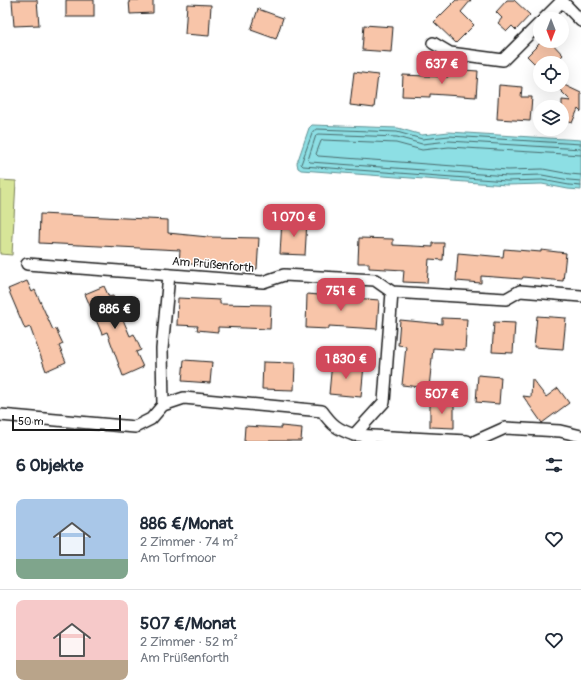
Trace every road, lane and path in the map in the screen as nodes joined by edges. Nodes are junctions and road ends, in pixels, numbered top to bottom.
1 (562, 0) edge
2 (551, 12) edge
3 (581, 21) edge
4 (533, 30) edge
5 (433, 43) dead end
6 (27, 264) dead end
7 (169, 274) junction
8 (392, 292) junction
9 (581, 296) edge
10 (164, 405) junction
11 (0, 415) edge
12 (354, 435) junction
13 (581, 436) edge
14 (467, 441) edge
15 (476, 441) edge

1 - 2 street
1 - 3 street
4 - 5 street
6 - 7 street, Am Prüßenforth
7 - 8 street, Am Prüßenforth
7 - 10 street
8 - 9 street
8 - 12 street
10 - 11 street
10 - 12 street
12 - 14 street
13 - 15 street

